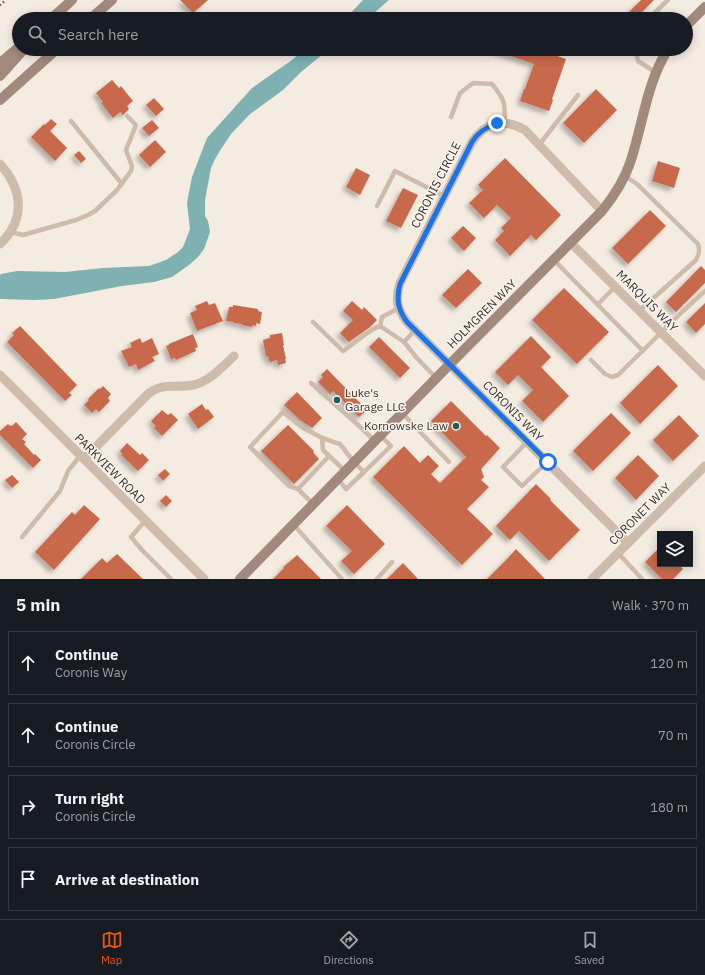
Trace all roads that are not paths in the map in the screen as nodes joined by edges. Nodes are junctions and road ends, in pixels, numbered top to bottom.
1 (72, 0) edge
2 (112, 0) edge
3 (668, 0) edge
4 (705, 7) edge
5 (59, 12) edge
6 (98, 12) edge
7 (655, 12) edge
8 (693, 19) edge
9 (12, 53) edge
10 (18, 56) edge
11 (49, 56) edge
12 (637, 56) edge
13 (664, 56) edge
14 (0, 64) edge
15 (655, 72) junction
16 (0, 76) edge
17 (578, 95) dead end
18 (0, 100) edge
19 (127, 116) dead end
20 (451, 117) dead end
21 (71, 121) dead end
22 (504, 123) junction
23 (539, 145) junction
24 (0, 164) edge
25 (625, 176) junction
26 (122, 184) junction
27 (444, 196) junction
28 (378, 206) dead end
29 (602, 211) junction
30 (11, 232) junction
31 (571, 243) junction
32 (0, 244) edge
33 (700, 250) junction
34 (705, 255) edge
35 (554, 260) junction
36 (616, 287) junction
37 (705, 291) edge
38 (598, 304) junction
39 (399, 308) junction
40 (639, 311) junction
41 (313, 322) dead end
42 (380, 326) junction
43 (415, 330) junction
44 (661, 333) junction
45 (404, 342) junction
46 (643, 351) junction
47 (234, 356) dead end
48 (591, 360) dead end
49 (450, 364) junction
50 (0, 375) edge
51 (705, 376) edge
52 (436, 378) junction
53 (311, 384) dead end
54 (402, 413) junction
55 (322, 438) junction
56 (378, 438) junction
57 (528, 442) junction
58 (329, 456) junction
59 (82, 458) junction
60 (354, 462) junction
61 (449, 462) dead end
62 (548, 462) junction
63 (705, 466) edge
64 (364, 472) junction
65 (341, 475) junction
66 (298, 489) junction
67 (313, 504) junction
68 (145, 521) junction
69 (293, 524) junction
70 (22, 537) dead end
71 (628, 542) junction
72 (618, 553) junction
73 (392, 562) dead end
74 (171, 579) edge
75 (204, 579) edge
76 (240, 579) edge
77 (342, 579) edge
78 (376, 579) edge
79 (592, 579) edge
80 (642, 579) edge

1 - 5 street
2 - 6 street
3 - 7 lane
4 - 8 street
9 - 14 street
10 - 16 street
11 - 18 street
12 - 15 lane
13 - 15 street, HOLMGREN WAY
15 - 25 street, HOLMGREN WAY
17 - 23 lane
19 - 26 lane
20 - 22 lane
21 - 26 lane
22 - 23 street, CORONIS CIRCLE
22 - 27 street, CORONIS CIRCLE
23 - 29 street, CORONIS CIRCLE
24 - 30 street
25 - 29 street, HOLMGREN WAY
25 - 33 lane
26 - 30 lane
27 - 28 lane
27 - 39 street, CORONIS CIRCLE
29 - 31 street, HOLMGREN WAY
30 - 32 street
31 - 35 street, HOLMGREN WAY
31 - 36 street, MARQUIS WAY
33 - 34 lane
33 - 40 lane
35 - 38 lane
35 - 49 street, HOLMGREN WAY
36 - 38 lane
36 - 40 street, MARQUIS WAY
37 - 44 lane
38 - 46 lane
39 - 42 lane
39 - 43 street
40 - 44 street, MARQUIS WAY
41 - 42 lane
42 - 45 lane
43 - 45 lane
43 - 49 street
44 - 46 lane
44 - 51 street, MARQUIS WAY
45 - 52 lane
46 - 48 lane
47 - 59 street
49 - 52 street, HOLMGREN WAY
49 - 57 street, CORONIS WAY
50 - 59 street, PARKVIEW ROAD
52 - 54 street, HOLMGREN WAY
53 - 56 lane
54 - 56 street, HOLMGREN WAY
54 - 61 lane
55 - 58 lane
55 - 60 lane
55 - 66 lane
56 - 60 street, HOLMGREN WAY
56 - 64 lane
57 - 62 street, CORONIS WAY
57 - 62 lane
58 - 65 lane
58 - 66 lane
59 - 68 street, PARKVIEW ROAD
59 - 70 lane
60 - 64 lane
60 - 65 street, HOLMGREN WAY
62 - 71 street, CORONIS WAY
63 - 71 street, CORONET WAY
64 - 65 lane
65 - 67 street, HOLMGREN WAY
66 - 67 lane
67 - 69 street, HOLMGREN WAY
68 - 74 lane
68 - 75 street, PARKVIEW ROAD
69 - 76 street, HOLMGREN WAY
69 - 77 lane
71 - 72 street, CORONET WAY
72 - 79 street, CORONET WAY
72 - 80 lane
73 - 78 lane

